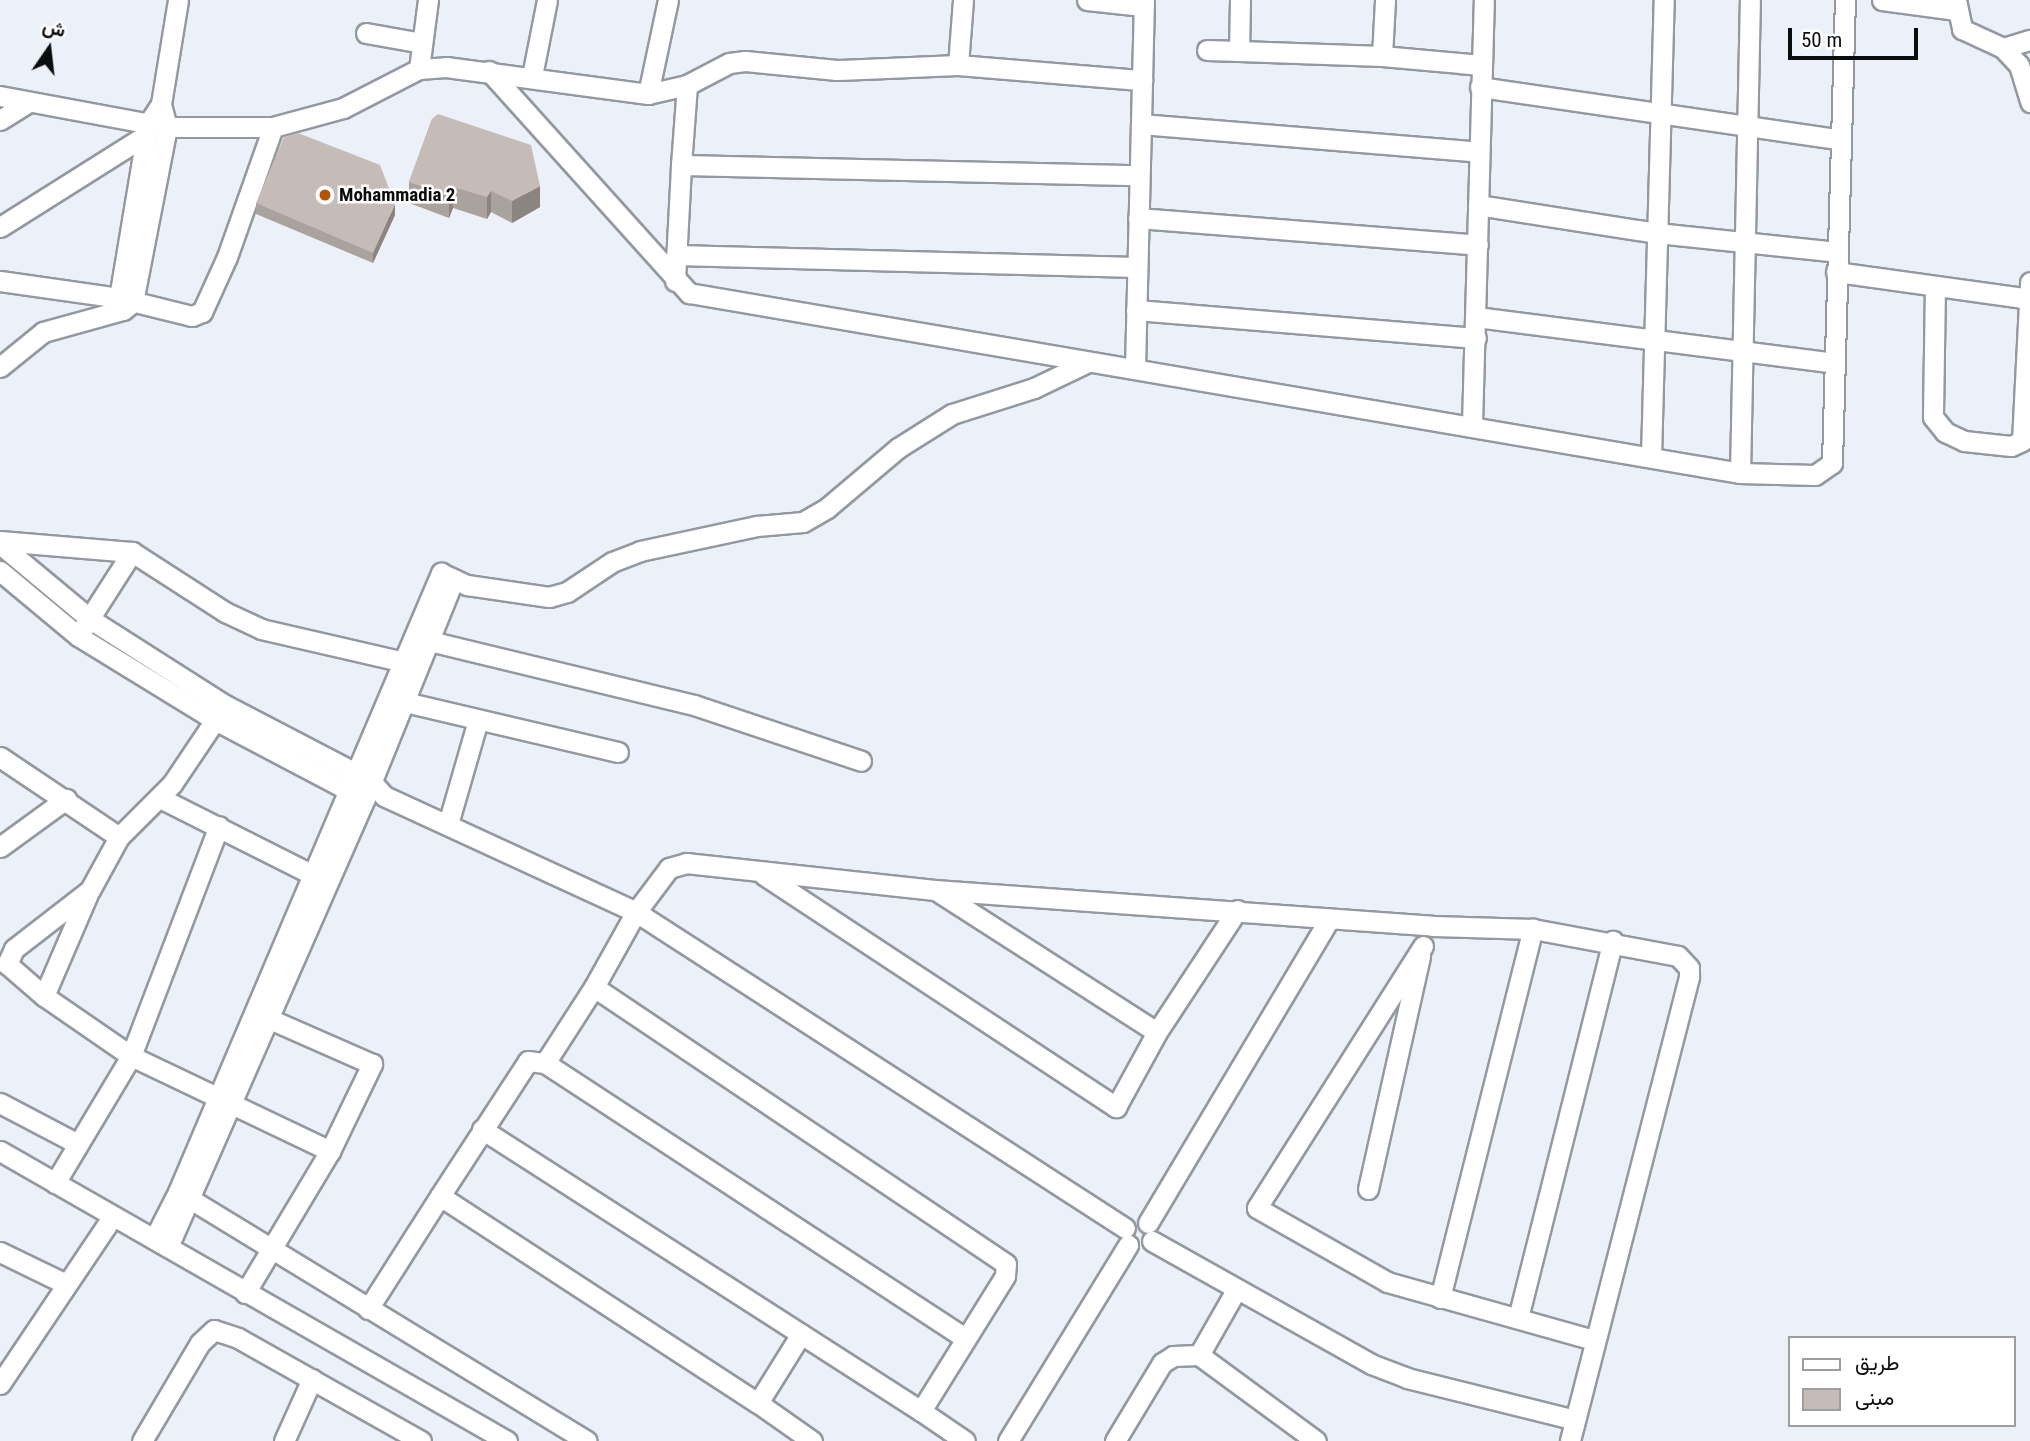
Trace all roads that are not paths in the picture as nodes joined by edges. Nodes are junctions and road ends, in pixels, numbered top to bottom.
1 (178, 0) edge
2 (428, 0) edge
3 (547, 0) edge
4 (668, 0) edge
5 (963, 0) edge
6 (1087, 0) edge
7 (1240, 0) edge
8 (1385, 0) edge
9 (1484, 0) edge
10 (1664, 0) edge
11 (1751, 0) edge
12 (1845, 0) edge
13 (1882, 0) edge
14 (1144, 3) edge
15 (1956, 5) edge
16 (366, 33) dead end
17 (2030, 40) edge
18 (422, 43) junction
19 (2003, 48) junction
20 (1207, 50) dead end
21 (1239, 51) junction
22 (1382, 56) junction
23 (958, 65) junction
24 (1481, 65) junction
25 (419, 69) junction
26 (489, 71) junction
27 (532, 76) junction
28 (1142, 80) junction
29 (687, 85) junction
30 (1480, 87) junction
31 (648, 94) junction
32 (0, 96) edge
33 (29, 102) junction
34 (2030, 102) edge
35 (1662, 113) junction
36 (0, 120) edge
37 (1140, 124) junction
38 (273, 127) junction
39 (1750, 127) junction
40 (154, 129) junction
41 (1838, 139) junction
42 (1479, 152) junction
43 (681, 165) junction
44 (1139, 175) junction
45 (1478, 205) junction
46 (1138, 218) junction
47 (0, 227) edge
48 (1657, 233) junction
49 (1745, 243) junction
50 (1478, 245) junction
51 (1838, 252) junction
52 (676, 255) junction
53 (1137, 267) junction
54 (1836, 272) junction
55 (0, 281) edge
56 (675, 281) junction
57 (2030, 282) edge
58 (1935, 286) junction
59 (2030, 299) edge
60 (125, 303) junction
61 (1136, 310) junction
62 (1476, 317) junction
63 (1476, 338) junction
64 (1653, 339) junction
65 (1742, 352) junction
66 (1088, 362) junction
67 (1833, 363) junction
68 (0, 367) edge
69 (1135, 368) junction
70 (1472, 425) junction
71 (1651, 456) junction
72 (1740, 473) junction
73 (0, 543) edge
74 (132, 552) junction
75 (0, 571) edge
76 (90, 619) junction
77 (78, 636) junction
78 (421, 640) junction
79 (404, 662) junction
80 (395, 700) junction
81 (215, 720) junction
82 (478, 720) junction
83 (618, 752) dead end
84 (0, 757) edge
85 (860, 761) dead end
86 (365, 788) junction
87 (160, 798) junction
88 (66, 799) junction
89 (448, 824) junction
90 (219, 826) junction
91 (119, 837) junction
92 (0, 847) edge
93 (762, 873) junction
94 (321, 879) junction
95 (90, 890) junction
96 (935, 890) junction
97 (1237, 910) junction
98 (636, 912) junction
99 (1329, 919) junction
100 (1432, 926) junction
101 (1533, 929) junction
102 (1613, 941) junction
103 (1423, 946) junction
104 (594, 987) junction
105 (44, 996) junction
106 (259, 1014) junction
107 (1157, 1032) junction
108 (131, 1056) junction
109 (545, 1063) junction
110 (224, 1101) junction
111 (0, 1103) edge
112 (482, 1129) junction
113 (78, 1144) junction
114 (330, 1151) junction
115 (0, 1152) edge
116 (55, 1182) junction
117 (1368, 1189) dead end
118 (185, 1196) junction
119 (440, 1196) junction
120 (113, 1216) junction
121 (1150, 1232) junction
122 (1126, 1237) junction
123 (161, 1243) junction
124 (273, 1250) junction
125 (0, 1252) edge
126 (66, 1284) junction
127 (1235, 1292) junction
128 (245, 1293) junction
129 (1440, 1298) junction
130 (368, 1309) junction
131 (1518, 1318) junction
132 (801, 1334) junction
133 (965, 1338) junction
134 (1593, 1340) junction
135 (1199, 1355) junction
136 (312, 1379) junction
137 (0, 1384) edge
138 (758, 1404) junction
139 (920, 1411) junction
140 (1576, 1420) junction
141 (1123, 1438) edge
142 (142, 1441) edge
143 (284, 1441) edge
144 (421, 1441) edge
145 (507, 1441) edge
146 (587, 1441) edge
147 (812, 1441) edge
148 (965, 1441) edge
149 (1008, 1441) edge
150 (1316, 1441) edge
151 (1570, 1441) edge

1 - 40 street
2 - 18 street
3 - 27 street
4 - 31 street
5 - 23 street
6 - 14 street
7 - 21 street
8 - 22 street
9 - 24 street
10 - 35 street
11 - 39 street
12 - 41 street
13 - 15 street
14 - 28 street
15 - 19 street
16 - 18 street
17 - 19 street
18 - 25 street
19 - 34 street
20 - 21 street
21 - 22 street
22 - 24 street
23 - 28 street
23 - 29 street
24 - 30 street
25 - 26 street
25 - 38 street
26 - 27 street
26 - 56 street
27 - 31 street
28 - 37 street
29 - 31 street
29 - 43 street
30 - 35 street
30 - 42 street
32 - 33 street
33 - 36 street
33 - 40 street
35 - 39 street
35 - 48 street
37 - 42 street
37 - 44 street
38 - 40 street
38 - 60 street
39 - 41 street
39 - 49 street
40 - 47 street
40 - 60 street
41 - 51 street
42 - 45 street
43 - 44 street
43 - 52 street
44 - 46 street
45 - 48 street
45 - 50 street
46 - 50 street
46 - 53 street
48 - 49 street
48 - 64 street
49 - 51 street
49 - 65 street
50 - 62 street
51 - 54 street
52 - 53 street
52 - 56 street
53 - 61 street
54 - 58 street
54 - 67 street
55 - 60 street
56 - 66 street
57 - 59 street
58 - 59 street
58 - 59 street
60 - 68 street
61 - 63 street
61 - 69 street
62 - 63 street
62 - 64 street
63 - 70 street
64 - 65 street
64 - 71 street
65 - 67 street
65 - 72 street
66 - 69 street
66 - 78 street
67 - 72 street
69 - 70 street
70 - 71 street
71 - 72 street
73 - 74 street
73 - 76 street
74 - 76 street
74 - 79 street
75 - 77 street
76 - 77 street
76 - 86 street
77 - 81 street
78 - 79 street
78 - 80 street
78 - 85 street
79 - 80 street
80 - 82 street
80 - 86 street
81 - 86 street
81 - 87 street
82 - 83 street
82 - 89 street
84 - 88 street
86 - 89 street
86 - 94 street
87 - 90 street
87 - 91 street
88 - 91 street
88 - 92 street
89 - 98 street
90 - 94 street
90 - 108 street
91 - 95 street
93 - 96 street
93 - 98 street
93 - 107 street
94 - 106 street
95 - 105 street
95 - 105 street
96 - 97 street
96 - 107 street
97 - 99 street
97 - 107 street
98 - 104 street
98 - 122 street
99 - 100 street
99 - 121 street
100 - 101 street
100 - 103 street
101 - 102 street
101 - 129 street
102 - 131 street
102 - 134 street
103 - 117 street
103 - 129 street
104 - 109 street
104 - 133 street
105 - 108 street
106 - 110 street
106 - 114 street
108 - 110 street
108 - 113 street
109 - 112 street
109 - 133 street
110 - 114 street
110 - 118 street
111 - 113 street
112 - 119 street
112 - 132 street
113 - 116 street
114 - 124 street
115 - 116 street
116 - 120 street
118 - 123 street
118 - 124 street
119 - 130 street
119 - 138 street
120 - 123 street
120 - 126 street
121 - 122 street
121 - 122 street
121 - 127 street
122 - 149 street
123 - 128 street
124 - 128 street
124 - 130 street
125 - 126 street
126 - 137 street
127 - 135 street
127 - 140 street
128 - 145 street
129 - 131 street
130 - 146 street
131 - 134 street
132 - 138 street
132 - 139 street
133 - 139 street
134 - 140 street
135 - 141 street
135 - 150 street
136 - 142 street
136 - 143 street
136 - 144 street
138 - 147 street
139 - 148 street
140 - 151 street

